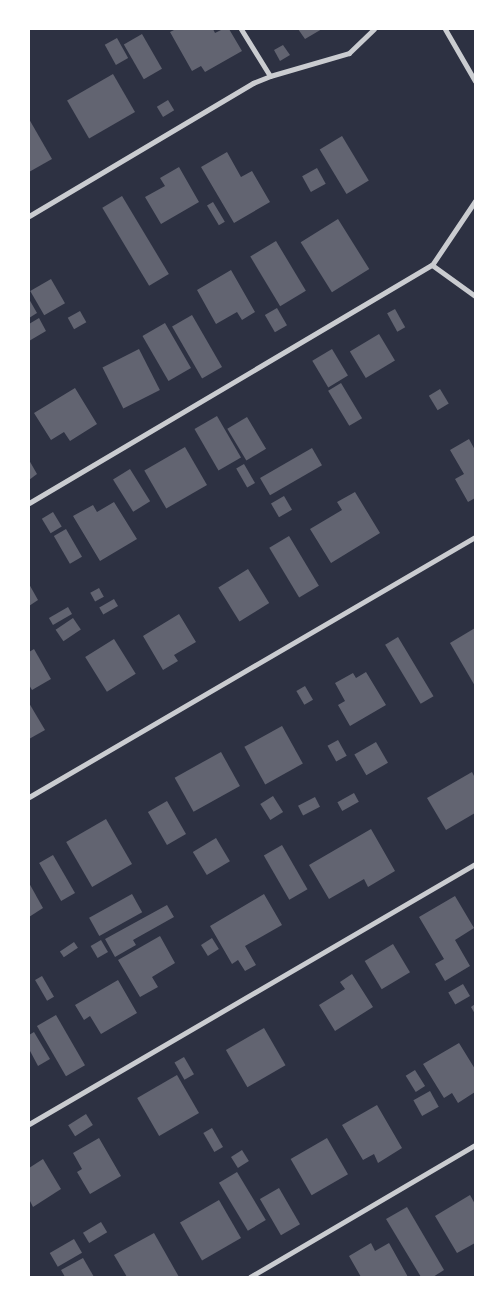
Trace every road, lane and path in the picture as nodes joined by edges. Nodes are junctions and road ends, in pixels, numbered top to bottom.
1 (241, 29) edge
2 (374, 29) edge
3 (445, 29) edge
4 (270, 76) junction
5 (475, 81) edge
6 (475, 201) edge
7 (29, 216) edge
8 (432, 265) junction
9 (475, 296) edge
10 (29, 503) edge
11 (475, 537) edge
12 (29, 797) edge
13 (475, 864) edge
14 (29, 1124) edge
15 (475, 1146) edge
16 (250, 1277) edge

1 - 4 street
2 - 4 street
3 - 5 street
4 - 7 street
6 - 8 street
8 - 9 street
8 - 10 street
11 - 12 street
13 - 14 street
15 - 16 street

